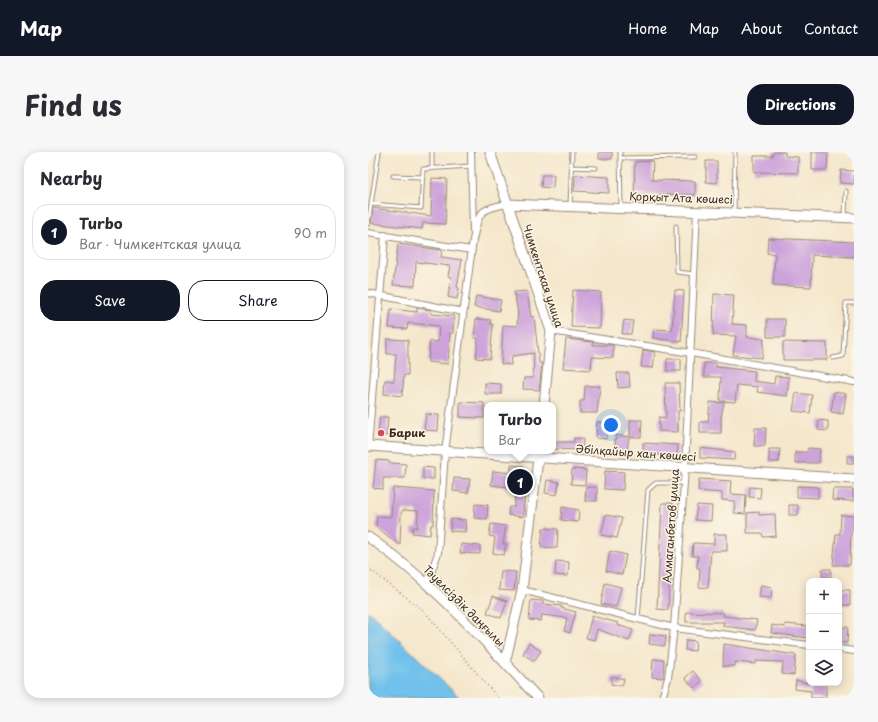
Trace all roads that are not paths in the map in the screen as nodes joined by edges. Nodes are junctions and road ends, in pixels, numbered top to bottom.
1 (379, 152) edge
2 (432, 152) edge
3 (471, 152) edge
4 (490, 152) edge
5 (572, 152) edge
6 (620, 152) edge
7 (736, 152) edge
8 (695, 157) dead end
9 (620, 158) junction
10 (471, 166) junction
11 (572, 167) junction
12 (432, 168) junction
13 (596, 168) dead end
14 (393, 176) dead end
15 (423, 177) junction
16 (846, 190) dead end
17 (368, 192) edge
18 (373, 193) junction
19 (371, 204) junction
20 (506, 204) junction
21 (570, 206) junction
22 (621, 208) junction
23 (697, 211) junction
24 (734, 212) junction
25 (849, 217) edge
26 (368, 224) edge
27 (676, 226) dead end
28 (368, 233) edge
29 (386, 236) junction
30 (473, 240) junction
31 (471, 250) junction
32 (694, 274) junction
33 (368, 293) edge
34 (381, 294) junction
35 (854, 303) edge
36 (463, 312) junction
37 (551, 331) junction
38 (691, 353) junction
39 (833, 358) dead end
40 (854, 382) edge
41 (544, 402) edge
42 (368, 447) edge
43 (445, 452) junction
44 (484, 453) edge
45 (508, 454) edge
46 (539, 455) edge
47 (685, 468) junction
48 (854, 479) edge
49 (684, 482) junction
50 (368, 537) edge
51 (427, 584) junction
52 (522, 590) junction
53 (638, 618) junction
54 (674, 628) junction
55 (806, 645) edge
56 (842, 649) edge
57 (854, 651) edge
58 (505, 663) junction
59 (538, 698) edge
60 (662, 698) edge

1 - 18 lane
2 - 12 lane
3 - 10 street
4 - 20 street, Чимкентская улица
5 - 11 lane
6 - 9 lane
7 - 24 lane
8 - 9 lane
9 - 22 lane
10 - 12 lane
10 - 30 street
11 - 13 lane
11 - 21 lane
12 - 15 lane
14 - 15 lane
15 - 19 lane
16 - 25 lane
17 - 18 lane
18 - 19 lane
19 - 26 lane
20 - 21 street, Қорқыт Ата көшесі
20 - 30 street
20 - 37 street, Чимкентская улица
21 - 22 street, Қорқыт Ата көшесі
22 - 23 street, Қорқыт Ата көшесі
23 - 24 street, Қорқыт Ата көшесі
23 - 32 street, Алмаганбетов улица
24 - 25 street, Қорқыт Ата көшесі
27 - 32 lane
28 - 29 street
29 - 31 street
29 - 34 street
30 - 31 street
31 - 36 street
32 - 38 street, Алмаганбетов улица
33 - 34 street
34 - 36 street
34 - 42 street
35 - 39 lane
36 - 43 street
37 - 38 street
37 - 41 street, Чимкентская улица
38 - 40 street
38 - 47 street, Алмаганбетов улица
42 - 43 street, Әбілқайыр хан көшесі
43 - 44 street, Әбілқайыр хан көшесі
43 - 51 street
45 - 46 street, Әбілқайыр хан көшесі
46 - 47 street, Әбілқайыр хан көшесі
46 - 52 street
47 - 48 street, Әбілқайыр хан көшесі
47 - 49 street, Алмаганбетов улица
49 - 53 lane
49 - 54 street, Алмаганбетов улица
50 - 51 street, Тәуелсіздік даңғылы
51 - 58 street, Тәуелсіздік даңғылы
52 - 53 street
52 - 58 street
53 - 54 street
54 - 55 street
54 - 60 street, Алмаганбетов улица
56 - 57 street
58 - 59 street, Тәуелсіздік даңғылы

